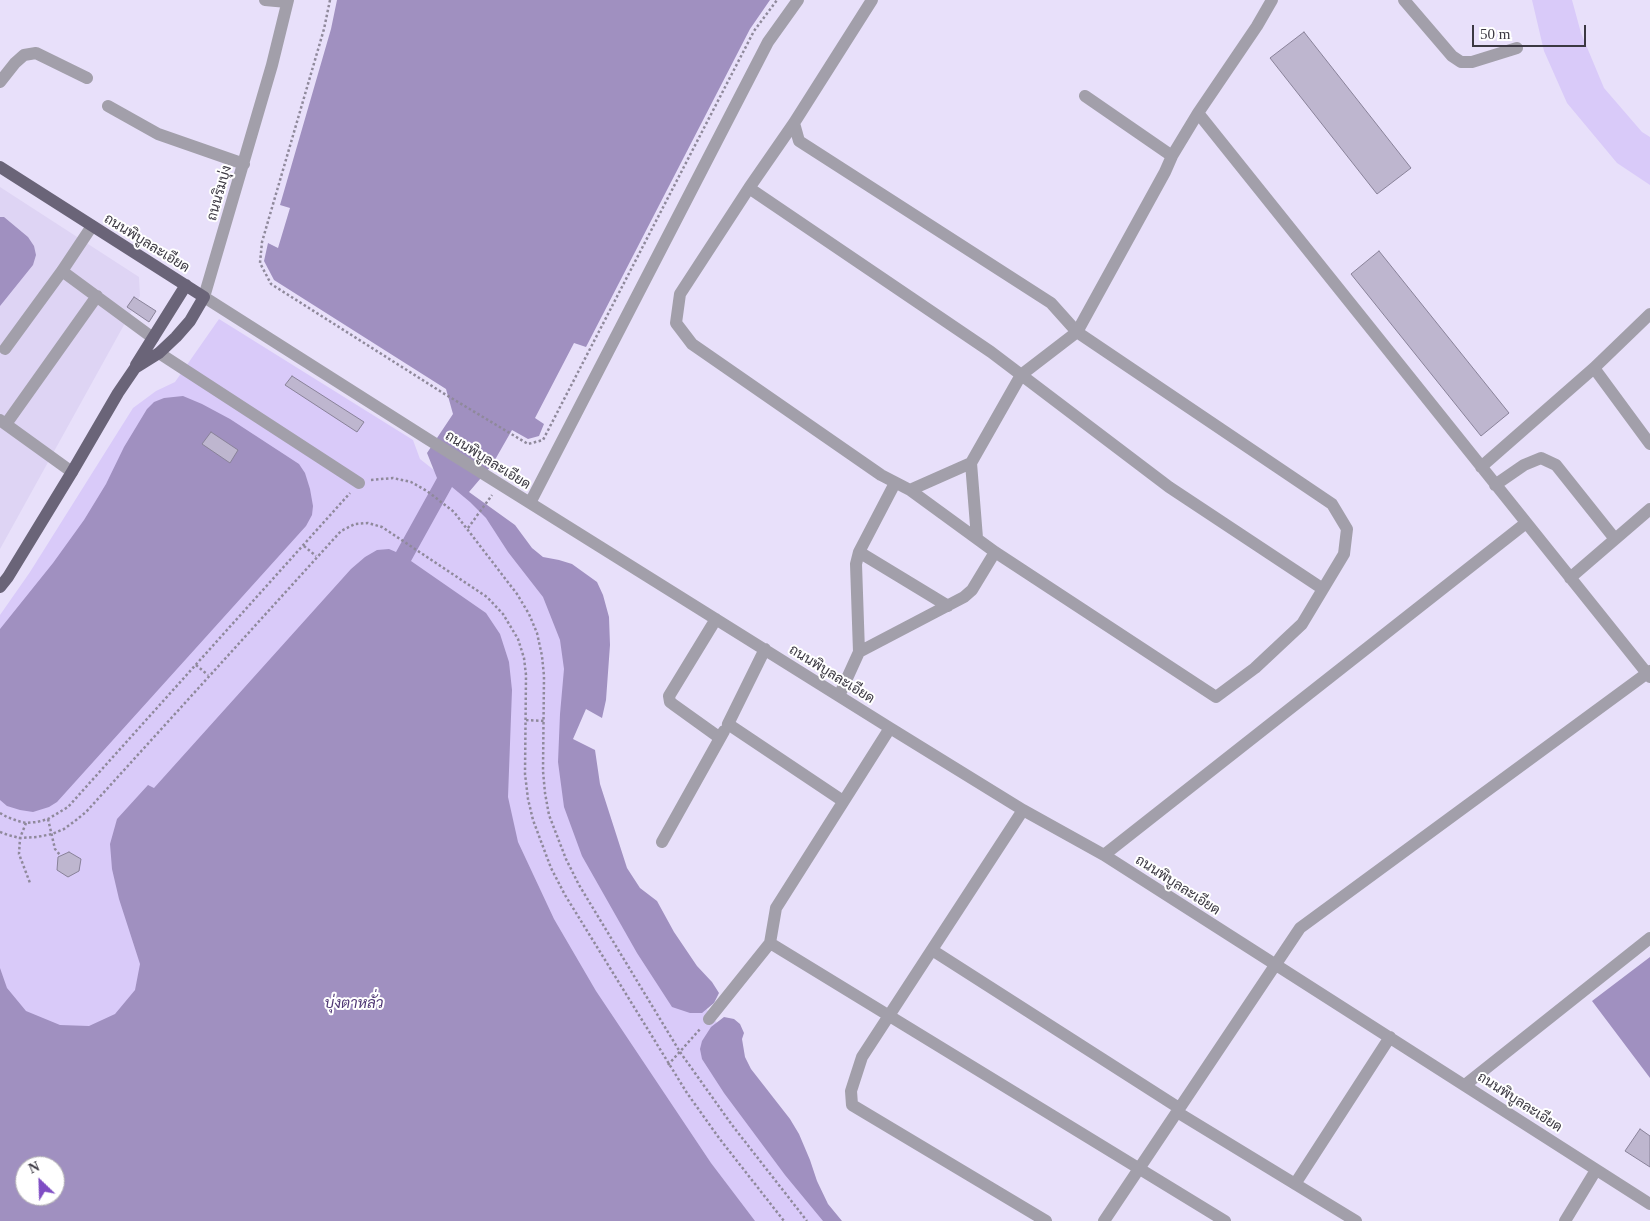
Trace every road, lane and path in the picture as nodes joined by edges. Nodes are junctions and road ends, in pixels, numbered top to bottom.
1 (265, 0) edge
2 (330, 0) edge
3 (777, 0) edge
4 (798, 0) edge
5 (872, 0) edge
6 (1272, 0) edge
7 (1404, 0) edge
8 (287, 1) edge
9 (1517, 48) dead end
10 (87, 78) dead end
11 (0, 82) edge
12 (1085, 96) dead end
13 (108, 106) dead end
14 (1198, 113) junction
15 (794, 123) junction
16 (1172, 156) junction
17 (244, 164) junction
18 (0, 167) edge
19 (748, 188) junction
20 (92, 226) junction
21 (62, 271) junction
22 (186, 285) junction
23 (97, 296) junction
24 (204, 297) junction
25 (1650, 314) edge
26 (1078, 332) junction
27 (154, 338) junction
28 (2, 350) edge
29 (159, 353) junction
30 (135, 368) junction
31 (1594, 368) junction
32 (1021, 375) junction
33 (3, 422) edge
34 (1650, 444) edge
35 (971, 463) junction
36 (1481, 467) junction
37 (72, 472) junction
38 (359, 483) junction
39 (895, 483) junction
40 (1495, 485) junction
41 (910, 490) junction
42 (489, 500) dead end
43 (530, 503) junction
44 (1650, 509) edge
45 (1526, 523) junction
46 (468, 528) junction
47 (977, 538) junction
48 (1615, 539) junction
49 (304, 546) junction
50 (859, 552) junction
51 (995, 552) junction
52 (316, 557) junction
53 (1570, 578) junction
54 (0, 587) edge
55 (1323, 589) junction
56 (948, 606) junction
57 (716, 619) junction
58 (765, 649) junction
59 (859, 652) junction
60 (196, 665) junction
61 (1649, 674) edge
62 (209, 676) junction
63 (840, 696) junction
64 (526, 720) junction
65 (544, 721) junction
66 (728, 724) junction
67 (890, 728) junction
68 (720, 738) junction
69 (844, 801) junction
70 (1023, 810) junction
71 (0, 813) edge
72 (48, 819) junction
73 (26, 823) junction
74 (0, 832) edge
75 (52, 834) junction
76 (20, 838) junction
77 (662, 842) dead end
78 (60, 855) dead end
79 (1104, 855) junction
80 (30, 884) dead end
81 (1650, 938) edge
82 (770, 943) junction
83 (932, 950) junction
84 (1276, 966) junction
85 (889, 1016) junction
86 (709, 1019) joint
87 (1390, 1038) junction
88 (680, 1052) junction
89 (668, 1065) junction
90 (1465, 1085) junction
91 (1178, 1110) junction
92 (1139, 1169) junction
93 (1596, 1170) junction
94 (1295, 1184) junction
95 (1650, 1204) edge
96 (784, 1221) edge
97 (807, 1221) edge
98 (1046, 1221) edge
99 (1104, 1221) edge
100 (1225, 1221) edge
101 (1356, 1221) edge
102 (1565, 1221) edge

1 - 8 street
2 - 3 path
4 - 43 street
5 - 15 street
6 - 14 street
7 - 9 street
8 - 17 street, ถนนริมบุ่ง
10 - 11 street
12 - 16 street
13 - 17 street
14 - 16 street
14 - 36 street
15 - 19 street
15 - 26 street
16 - 26 street
17 - 24 street, ถนนริมบุ่ง
18 - 20 main road, ถนนพิบูลละเอียด
19 - 32 street
19 - 39 street
20 - 21 street
20 - 22 main road, ถนนพิบูลละเอียด
21 - 23 street
21 - 28 street
22 - 24 main road, ถนนพิบูลละเอียด
22 - 27 main road, ถนนริมบุ่ง
23 - 27 street
23 - 33 street
24 - 29 main road, ถนนริมบุ่ง
24 - 43 street, ถนนพิบูลละเอียด
25 - 31 street
26 - 32 street
26 - 55 street
27 - 30 main road, ถนนริมบุ่ง
29 - 30 main road, ถนนริมบุ่ง
29 - 38 street
30 - 37 main road, ถนนริมบุ่ง
31 - 34 street
31 - 36 street
32 - 35 street
32 - 55 street
33 - 37 street
35 - 41 street
35 - 47 street
36 - 40 street
37 - 54 main road, ถนนริมบุ่ง
38 - 46 path
38 - 49 path
39 - 41 street
39 - 50 street
40 - 45 street
40 - 48 street
41 - 47 street
42 - 46 path
43 - 57 street, ถนนพิบูลละเอียด
44 - 48 street
45 - 53 street
45 - 79 street
46 - 65 path
47 - 51 street
48 - 53 street
49 - 52 path
49 - 60 path
50 - 56 street
50 - 59 street
51 - 55 street
51 - 56 street
52 - 62 path
52 - 64 path
53 - 61 street
56 - 59 street
57 - 58 street, ถนนพิบูลละเอียด
57 - 68 street
58 - 63 street, ถนนพิบูลละเอียด
58 - 66 street
59 - 63 street
60 - 62 path
60 - 72 path
61 - 84 street
62 - 75 path
63 - 67 street, ถนนพิบูลละเอียด
64 - 65 path
64 - 89 path
65 - 88 path
66 - 68 street
66 - 69 street
67 - 69 street
67 - 70 street, ถนนพิบูลละเอียด
68 - 77 street
69 - 82 street
70 - 79 street, ถนนพิบูลละเอียด
70 - 83 street
71 - 73 path
72 - 73 path
72 - 75 path
73 - 76 path
74 - 76 path
75 - 76 path
75 - 78 path
76 - 80 path
79 - 84 street, ถนนพิบูลละเอียด
81 - 90 street
82 - 85 street
82 - 86 street
83 - 85 street
83 - 91 street
84 - 87 street, ถนนพิบูลละเอียด
84 - 91 street
85 - 92 street
85 - 98 street
86 - 88 path
87 - 90 street, ถนนพิบูลละเอียด
87 - 94 street
88 - 89 path
88 - 97 path
89 - 96 path
90 - 93 street, ถนนพิบูลละเอียด
91 - 92 street
91 - 94 street
92 - 99 street
92 - 100 street
93 - 95 street, ถนนพิบูลละเอียด
93 - 102 street
94 - 101 street

